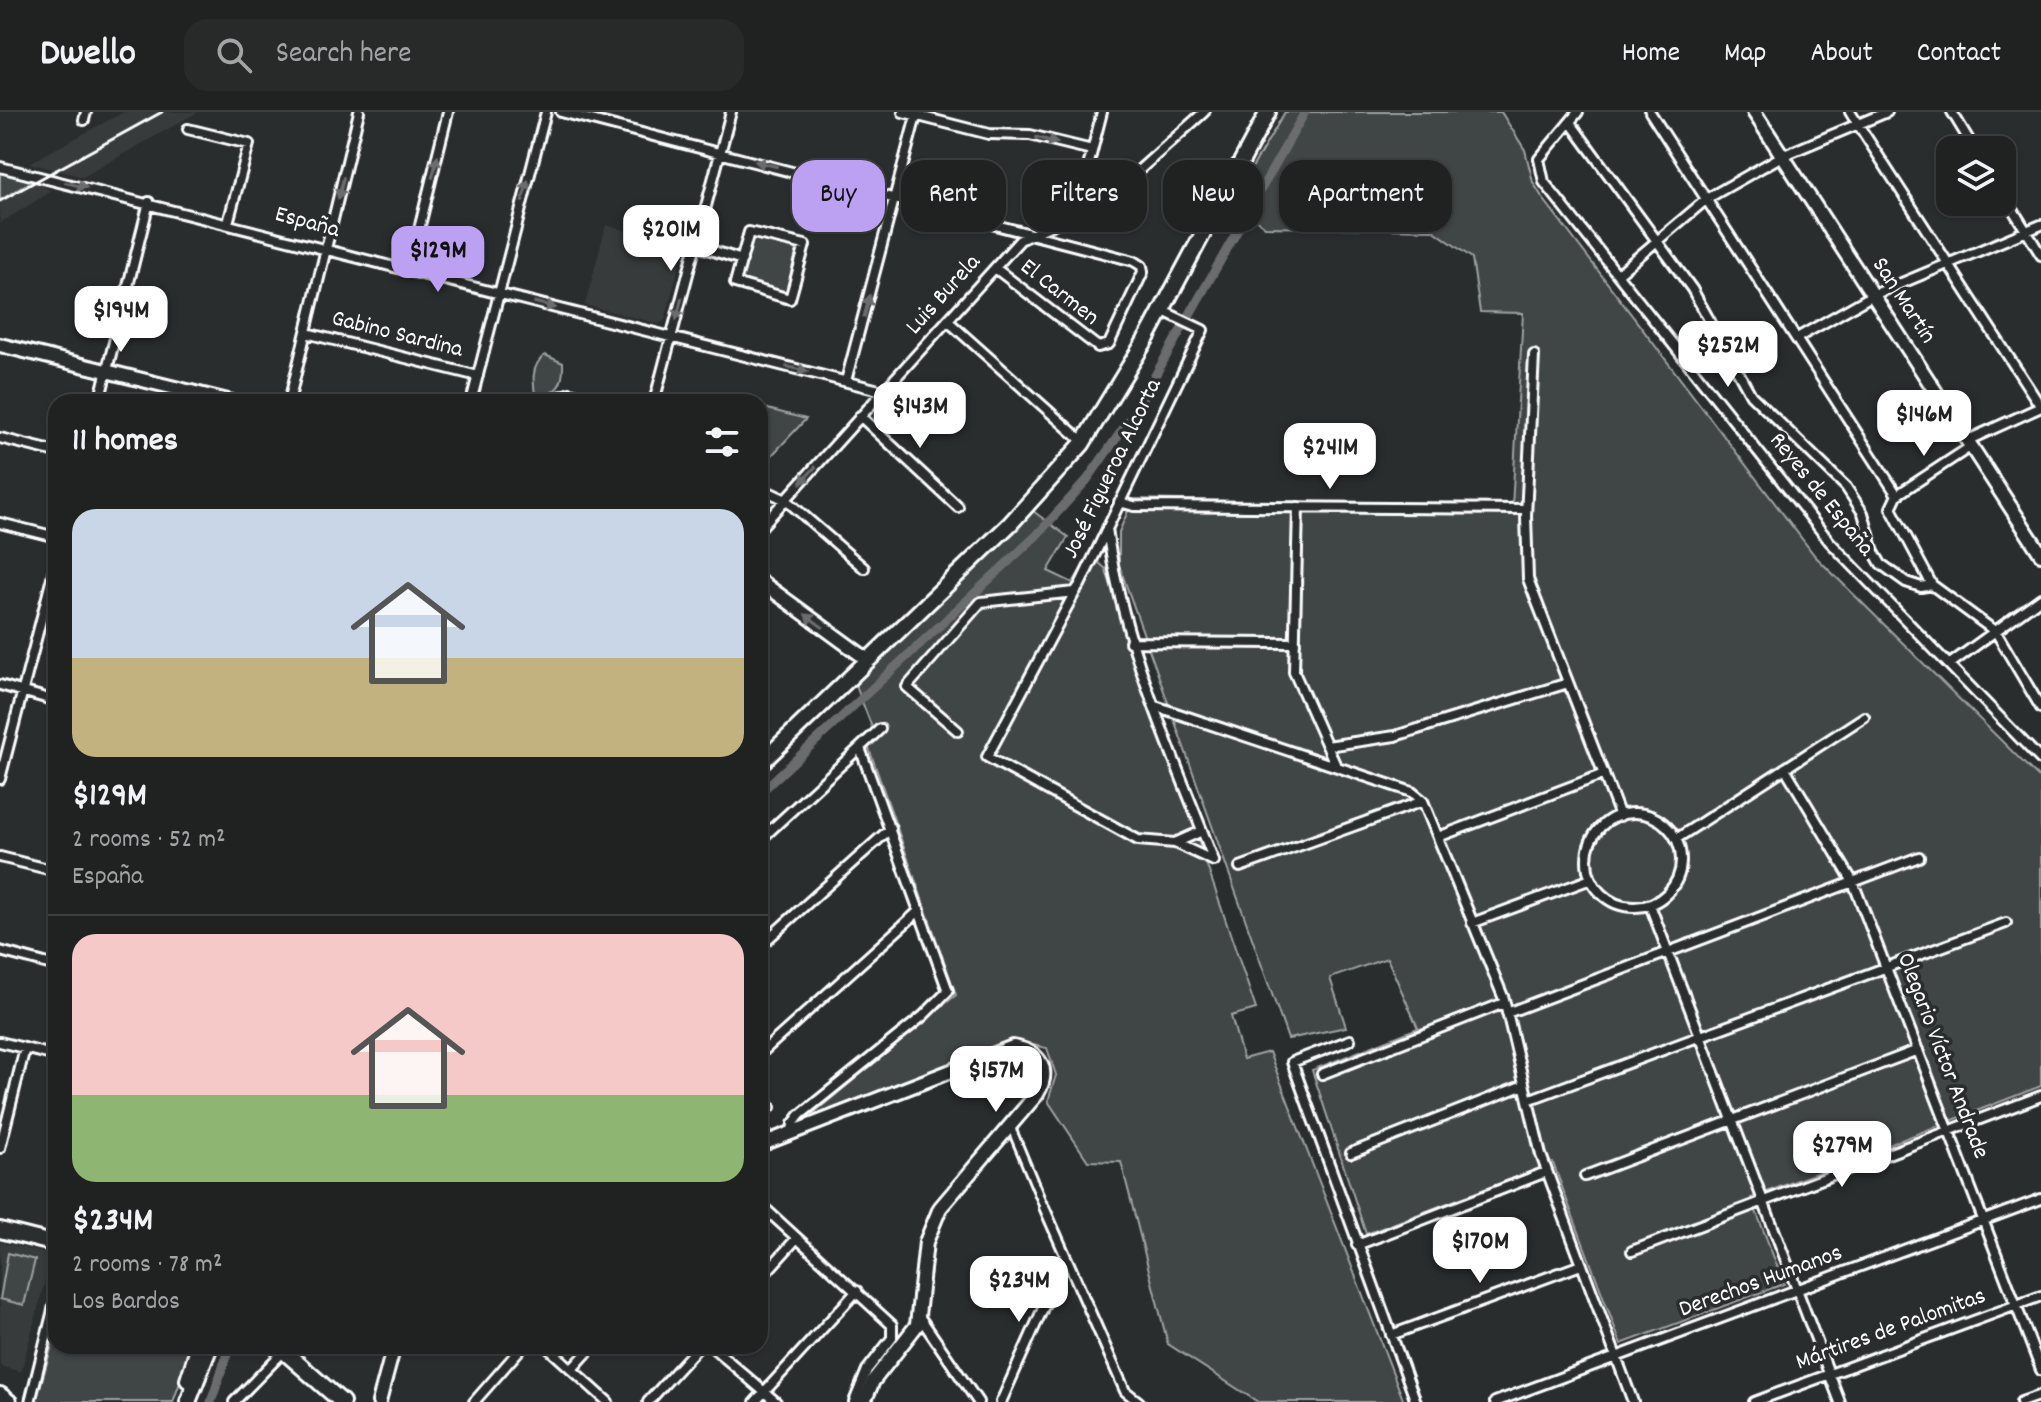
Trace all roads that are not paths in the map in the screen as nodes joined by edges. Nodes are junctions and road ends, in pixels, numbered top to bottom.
1 (359, 112) edge
2 (448, 112) edge
3 (546, 112) edge
4 (561, 112) edge
5 (731, 112) edge
6 (903, 112) edge
7 (1102, 112) edge
8 (1204, 112) edge
9 (1261, 112) edge
10 (1268, 112) edge
11 (1578, 112) edge
12 (1650, 112) edge
13 (1754, 112) edge
14 (1850, 112) edge
15 (1887, 112) edge
16 (1952, 112) edge
17 (917, 114) edge
18 (1570, 122) junction
19 (1857, 124) junction
20 (188, 129) dead end
21 (1967, 136) edge
22 (1092, 150) junction
23 (720, 152) junction
24 (1782, 156) junction
25 (1090, 160) edge
26 (1147, 163) edge
27 (0, 167) edge
28 (896, 197) junction
29 (1708, 198) junction
30 (149, 202) junction
31 (2016, 215) edge
32 (228, 223) junction
33 (2041, 225) edge
34 (2026, 231) junction
35 (1037, 232) edge
36 (1033, 234) junction
37 (1655, 242) junction
38 (695, 245) junction
39 (327, 249) junction
40 (2041, 255) edge
41 (742, 260) junction
42 (1948, 262) junction
43 (995, 268) junction
44 (409, 270) junction
45 (1619, 273) junction
46 (498, 293) junction
47 (1873, 295) junction
48 (1160, 309) junction
49 (949, 322) junction
50 (306, 333) junction
51 (1797, 338) junction
52 (671, 339) junction
53 (0, 345) edge
54 (1534, 355) dead end
55 (108, 370) junction
56 (478, 376) junction
57 (846, 381) junction
58 (883, 391) junction
59 (101, 394) edge
60 (201, 394) edge
61 (291, 394) edge
62 (473, 394) edge
63 (656, 394) edge
64 (2041, 407) edge
65 (860, 416) junction
66 (0, 438) edge
67 (1080, 439) junction
68 (1968, 444) junction
69 (48, 450) edge
70 (768, 492) edge
71 (1897, 495) junction
72 (786, 500) junction
73 (1119, 502) junction
74 (958, 507) dead end
75 (1298, 507) junction
76 (1526, 509) junction
77 (768, 519) edge
78 (0, 523) edge
79 (1107, 528) junction
80 (48, 535) edge
81 (2041, 554) edge
82 (864, 568) dead end
83 (1932, 585) junction
84 (768, 587) edge
85 (1075, 592) junction
86 (48, 594) edge
87 (2041, 598) edge
88 (1996, 632) junction
89 (1130, 642) junction
90 (1295, 643) junction
91 (866, 659) junction
92 (1950, 664) junction
93 (1568, 683) junction
94 (0, 685) edge
95 (23, 692) junction
96 (48, 699) edge
97 (1155, 706) junction
98 (2041, 708) edge
99 (1864, 717) dead end
100 (880, 729) dead end
101 (958, 731) dead end
102 (1327, 746) junction
103 (768, 748) edge
104 (860, 748) junction
105 (768, 756) edge
106 (2041, 760) edge
107 (1336, 766) junction
108 (1785, 768) junction
109 (1604, 774) junction
110 (0, 779) edge
111 (1423, 801) junction
112 (1620, 816) junction
113 (891, 828) junction
114 (1202, 831) junction
115 (768, 833) edge
116 (1438, 837) junction
117 (1676, 839) junction
118 (1175, 843) junction
119 (0, 857) edge
120 (1919, 857) dead end
121 (1240, 867) dead end
122 (48, 869) edge
123 (1591, 879) junction
124 (1853, 882) junction
125 (1650, 905) junction
126 (920, 910) junction
127 (1472, 923) junction
128 (2006, 923) dead end
129 (768, 939) edge
130 (0, 951) edge
131 (1669, 952) junction
132 (48, 964) edge
133 (1886, 966) junction
134 (1504, 1003) junction
135 (1507, 1013) junction
136 (1702, 1035) junction
137 (1350, 1040) dead end
138 (0, 1042) edge
139 (768, 1047) edge
140 (25, 1048) junction
141 (1918, 1050) junction
142 (48, 1054) edge
143 (1322, 1074) dead end
144 (1524, 1085) junction
145 (2041, 1096) edge
146 (1528, 1100) junction
147 (768, 1104) edge
148 (770, 1107) dead end
149 (1734, 1120) junction
150 (1010, 1125) junction
151 (1950, 1131) junction
152 (792, 1132) junction
153 (768, 1142) edge
154 (0, 1148) edge
155 (1351, 1153) dead end
156 (1546, 1172) junction
157 (1585, 1176) dead end
158 (2041, 1199) edge
159 (1765, 1201) junction
160 (1044, 1207) joint
161 (768, 1211) edge
162 (1985, 1222) junction
163 (0, 1230) edge
164 (797, 1238) junction
165 (48, 1242) edge
166 (1357, 1245) junction
167 (1632, 1251) dead end
168 (1065, 1259) junction
169 (1581, 1265) junction
170 (768, 1270) edge
171 (1798, 1289) junction
172 (857, 1291) junction
173 (2041, 1296) edge
174 (2016, 1306) junction
175 (919, 1316) junction
176 (48, 1327) edge
177 (46, 1334) joint
178 (1391, 1335) junction
179 (196, 1354) edge
180 (207, 1354) edge
181 (277, 1354) edge
182 (291, 1354) edge
183 (392, 1354) edge
184 (516, 1354) edge
185 (556, 1354) edge
186 (586, 1354) edge
187 (692, 1354) edge
188 (720, 1354) edge
189 (1616, 1356) junction
190 (573, 1368) junction
191 (2041, 1370) edge
192 (1829, 1375) junction
193 (1125, 1391) junction
194 (764, 1392) junction
195 (0, 1395) edge
196 (2041, 1395) edge
197 (9, 1402) edge
198 (30, 1402) edge
199 (181, 1402) edge
200 (188, 1402) edge
201 (234, 1402) edge
202 (342, 1402) edge
203 (379, 1402) edge
204 (474, 1402) edge
205 (608, 1402) edge
206 (648, 1402) edge
207 (755, 1402) edge
208 (776, 1402) edge
209 (854, 1402) edge
210 (864, 1402) edge
211 (978, 1402) edge
212 (1001, 1402) edge
213 (1119, 1402) edge
214 (1139, 1402) edge
215 (1416, 1402) edge
216 (1495, 1402) edge
217 (1633, 1402) edge
218 (1754, 1402) edge
219 (1840, 1402) edge
220 (2021, 1402) edge

1 -> 39 street
44 -> 2 street
46 -> 3 street
4 - 23 street
5 - 23 street
6 - 17 street
7 - 22 street
8 - 26 street, Luis Burela
9 - 48 main road
10 - 48 main road
11 - 18 street
12 - 29 street
13 - 24 main road, San Martín
14 - 19 street
15 - 19 street
16 - 21 street
17 -> 22 street
17 - 28 street
18 - 37 street
18 - 45 street, Reyes de España
19 - 24 street
19 - 42 street
20 - 32 street
22 - 25 street
28 -> 23 street
23 - 38 street
24 - 29 street
24 - 47 main road, San Martín
27 -> 30 street, España
28 - 36 street
57 -> 28 street
29 - 37 street
29 - 51 street
30 - 32 street, España
30 - 55 street
31 - 34 street
32 - 39 street, España
33 - 34 street
34 - 40 street
34 - 42 street
35 - 36 street, Luis Burela
36 - 43 street, Luis Burela
36 - 43 street, El Carmen
37 - 45 street
37 - 83 street
38 - 41 street
38 -> 52 street
39 - 44 street, España
39 - 50 street
41 - 41 street
42 - 47 street
42 - 64 street
43 - 49 street, Luis Burela
44 - 46 street, España
45 - 92 street, Reyes de España
46 -> 52 street, España
46 - 56 street
47 - 51 street
47 - 68 main road, San Martín
48 - 67 main road
48 - 73 street, José Figueroa Alcorta
48 - 91 main road
49 - 58 street, Luis Burela
49 - 67 street
50 - 56 street, Gabino Sardina
50 - 61 street
51 - 71 street
52 -> 57 street, España
52 - 63 street
53 - 55 main road
54 - 76 street
55 - 59 street
55 - 60 main road
56 - 62 street
57 - 58 street, España
58 - 65 street, Luis Burela
64 - 68 street
65 -> 72 street, Luis Burela
65 - 74 street
66 - 69 street
67 - 91 main road
68 - 71 street
68 - 81 main road, San Martín
70 - 72 street
71 - 83 street
72 - 77 street, Luis Burela
72 - 82 street
73 - 75 street
73 - 79 street, José Figueroa Alcorta
75 - 76 street
75 - 90 street
76 - 93 street
78 - 80 street
79 - 85 street, José Figueroa Alcorta
79 - 89 street
83 - 88 street
91 -> 84 main road
85 - 101 street, José Figueroa Alcorta
85 - 118 street
86 - 95 street
87 - 88 street
88 - 92 street
88 - 98 street
89 - 90 street
89 - 97 street
90 - 102 street
91 - 103 main road
91 - 105 main road
92 - 106 street, Reyes de España
93 - 102 street
93 - 109 street
94 - 95 street
95 - 96 street
95 - 110 street
97 - 107 street
97 - 114 street
99 - 108 street
100 - 104 street
102 - 107 street
104 - 113 street
104 - 115 street
107 - 111 street
108 - 117 street
108 - 124 street, Olegario Víctor Andrade
109 - 112 street
109 - 116 street
111 - 116 street
111 - 121 street
112 - 117 street
112 - 123 street
113 - 126 street
113 - 129 street
114 - 118 street
114 - 118 street
116 - 127 street
117 - 125 street
119 - 122 street
120 - 124 street
123 - 125 street
123 - 127 street
124 - 131 street
124 - 133 street, Olegario Víctor Andrade
125 - 131 street
126 - 139 street
126 - 152 street
127 - 134 street
128 - 133 street
130 - 132 street
131 - 135 street
131 - 136 street
133 - 136 street
133 - 141 street, Olegario Víctor Andrade
134 - 135 street
134 - 143 street
135 - 144 street
136 - 146 street
136 - 149 street
137 - 166 street
138 - 140 street
140 - 142 street
140 - 154 street
141 - 149 street
141 - 151 street, Olegario Víctor Andrade
144 - 146 street
144 - 155 street
145 - 151 street
146 - 156 street
147 - 148 street
149 - 157 street
149 - 159 street
150 - 152 main road
150 - 160 street
150 - 175 main road
151 - 159 street
151 - 162 street, Olegario Víctor Andrade
152 - 153 main road
156 - 166 street
156 - 169 street
158 - 162 street, Derechos Humanos
159 - 167 street
159 - 171 street
160 - 168 street
161 - 164 street
162 - 171 street, Derechos Humanos
162 - 174 street, Olegario Víctor Andrade
163 - 165 main road
164 - 170 street
164 - 172 street
166 - 178 street
168 - 193 street
168 - 212 street
169 - 178 street
169 - 189 street
171 - 189 street, Derechos Humanos
171 - 192 street
172 - 194 street
172 - 209 street
173 - 174 street, Mártires de Palomitas
174 - 191 street, Olegario Víctor Andrade
174 - 192 street, Mártires de Palomitas
175 - 210 main road
175 - 211 street
176 - 177 street
177 - 198 street
178 - 215 street
179 - 199 main road
180 - 200 main road
181 - 201 street
182 - 202 main road
183 - 203 main road
184 - 204 street
185 - 190 street
186 - 190 street
187 - 206 street
188 - 194 street
189 - 216 street, Derechos Humanos
189 - 217 street
190 - 205 street
192 - 218 street, Mártires de Palomitas
192 - 219 street
193 - 213 street
193 - 214 street
194 - 207 street
194 - 208 street
195 - 197 main road
196 - 220 street

